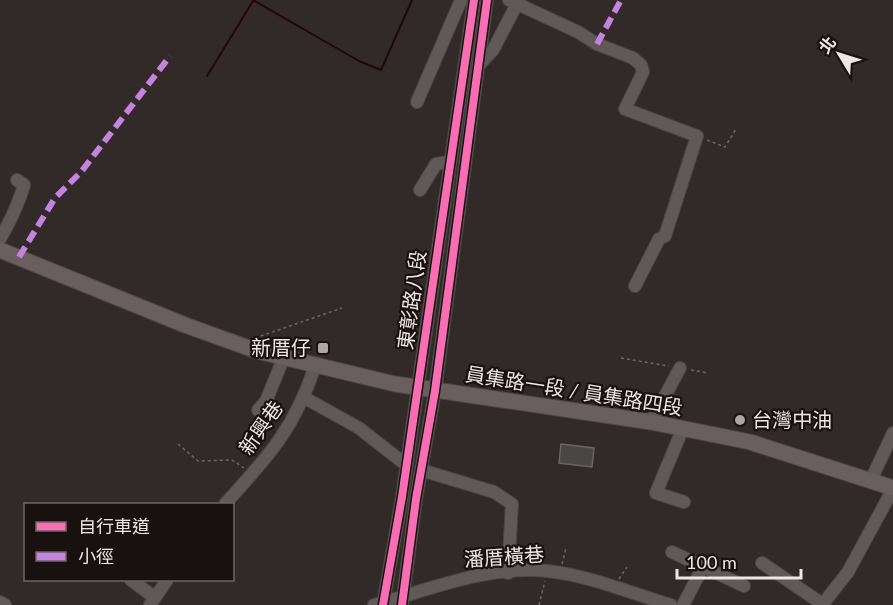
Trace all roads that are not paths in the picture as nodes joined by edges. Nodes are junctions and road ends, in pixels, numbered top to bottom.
1 (461, 0) edge
2 (474, 0) edge
3 (487, 0) edge
4 (515, 1) edge
5 (478, 66) junction
6 (417, 102) dead end
7 (449, 162) junction
8 (17, 180) dead end
9 (420, 190) dead end
10 (0, 239) edge
11 (0, 250) edge
12 (635, 286) dead end
13 (284, 357) junction
14 (315, 366) junction
15 (680, 368) road end
16 (416, 387) junction
17 (435, 391) junction
18 (305, 398) junction
19 (258, 410) dead end
20 (651, 422) junction
21 (683, 428) junction
22 (893, 433) edge
23 (405, 464) junction
24 (421, 471) junction
25 (871, 480) junction
26 (893, 488) edge
27 (684, 502) dead end
28 (226, 503) edge
29 (672, 552) dead end
30 (762, 563) dead end
31 (704, 564) junction
32 (508, 573) junction
33 (133, 581) edge
34 (165, 581) edge
35 (744, 586) dead end
36 (152, 601) edge
37 (0, 602) edge
38 (404, 602) edge
39 (380, 604) edge
40 (5, 605) edge
41 (671, 605) edge
42 (683, 605) edge
43 (823, 605) edge

1 - 6 street
2 - 7 street, 東彰路八段
3 - 5 street, 東彰路八段
4 - 5 street
4 - 12 street
5 - 17 street, 東彰路八段
7 - 9 street
7 - 16 street, 東彰路八段
8 - 10 street
11 - 13 main road, 員集路一段 / 員集路四段
13 - 14 main road, 員集路一段 / 員集路四段
13 - 19 street
14 - 16 main road, 員集路一段 / 員集路四段
14 - 18 street, 新興巷
15 - 20 street
16 - 17 main road, 員集路一段 / 員集路四段
16 - 23 street, 東彰路八段
17 - 20 main road, 員集路一段 / 員集路四段
17 - 24 street, 東彰路八段
18 - 23 street
18 - 28 street, 新興巷
20 - 21 main road, 員集路一段 / 員集路四段
21 - 25 main road, 員集路一段 / 員集路四段
21 - 27 street
22 - 25 street
23 - 39 street, 東彰路八段
24 - 32 street
24 - 38 street, 東彰路八段
25 - 26 main road, 員集路一段 / 員集路四段
26 - 43 street
29 - 31 street
30 - 43 street
31 - 35 street
31 - 42 street
32 - 38 street, 潘厝橫巷
32 - 41 street, 潘厝橫巷
33 - 36 street
34 - 36 street
37 - 40 street
38 - 39 street, 潘厝橫巷

